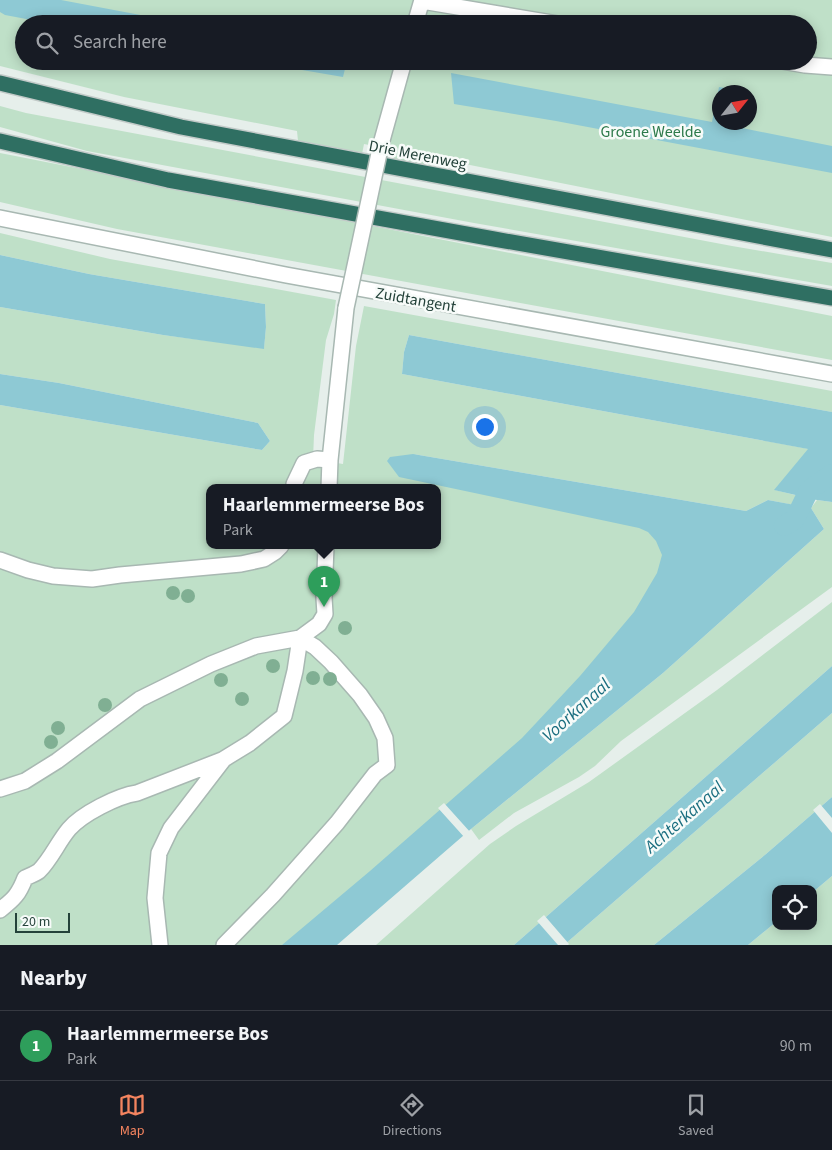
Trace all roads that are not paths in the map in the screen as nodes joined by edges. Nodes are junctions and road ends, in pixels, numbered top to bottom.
1 (422, 0) edge
2 (418, 15) edge
3 (507, 15) edge
4 (817, 66) edge
5 (832, 67) edge
6 (402, 70) edge
7 (0, 83) edge
8 (0, 141) edge
9 (0, 218) edge
10 (832, 250) edge
11 (832, 298) edge
12 (832, 374) edge
13 (330, 460) junction
14 (294, 484) edge
15 (329, 484) edge
16 (278, 549) edge
17 (326, 549) edge
18 (0, 560) edge
19 (300, 638) junction
20 (224, 759) junction
21 (0, 789) edge
22 (0, 910) edge
23 (160, 945) edge
24 (224, 945) edge

1 - 2 street
1 - 3 street
4 - 5 street
6 - 13 street, bridge
7 - 10 highway, Drie Merenweg
8 - 11 highway
9 - 12 street, Zuidtangent
13 - 14 street
13 - 15 street
16 - 18 street
17 - 19 street
19 - 20 street
19 - 21 street
19 - 24 street
20 - 22 street
20 - 23 street

